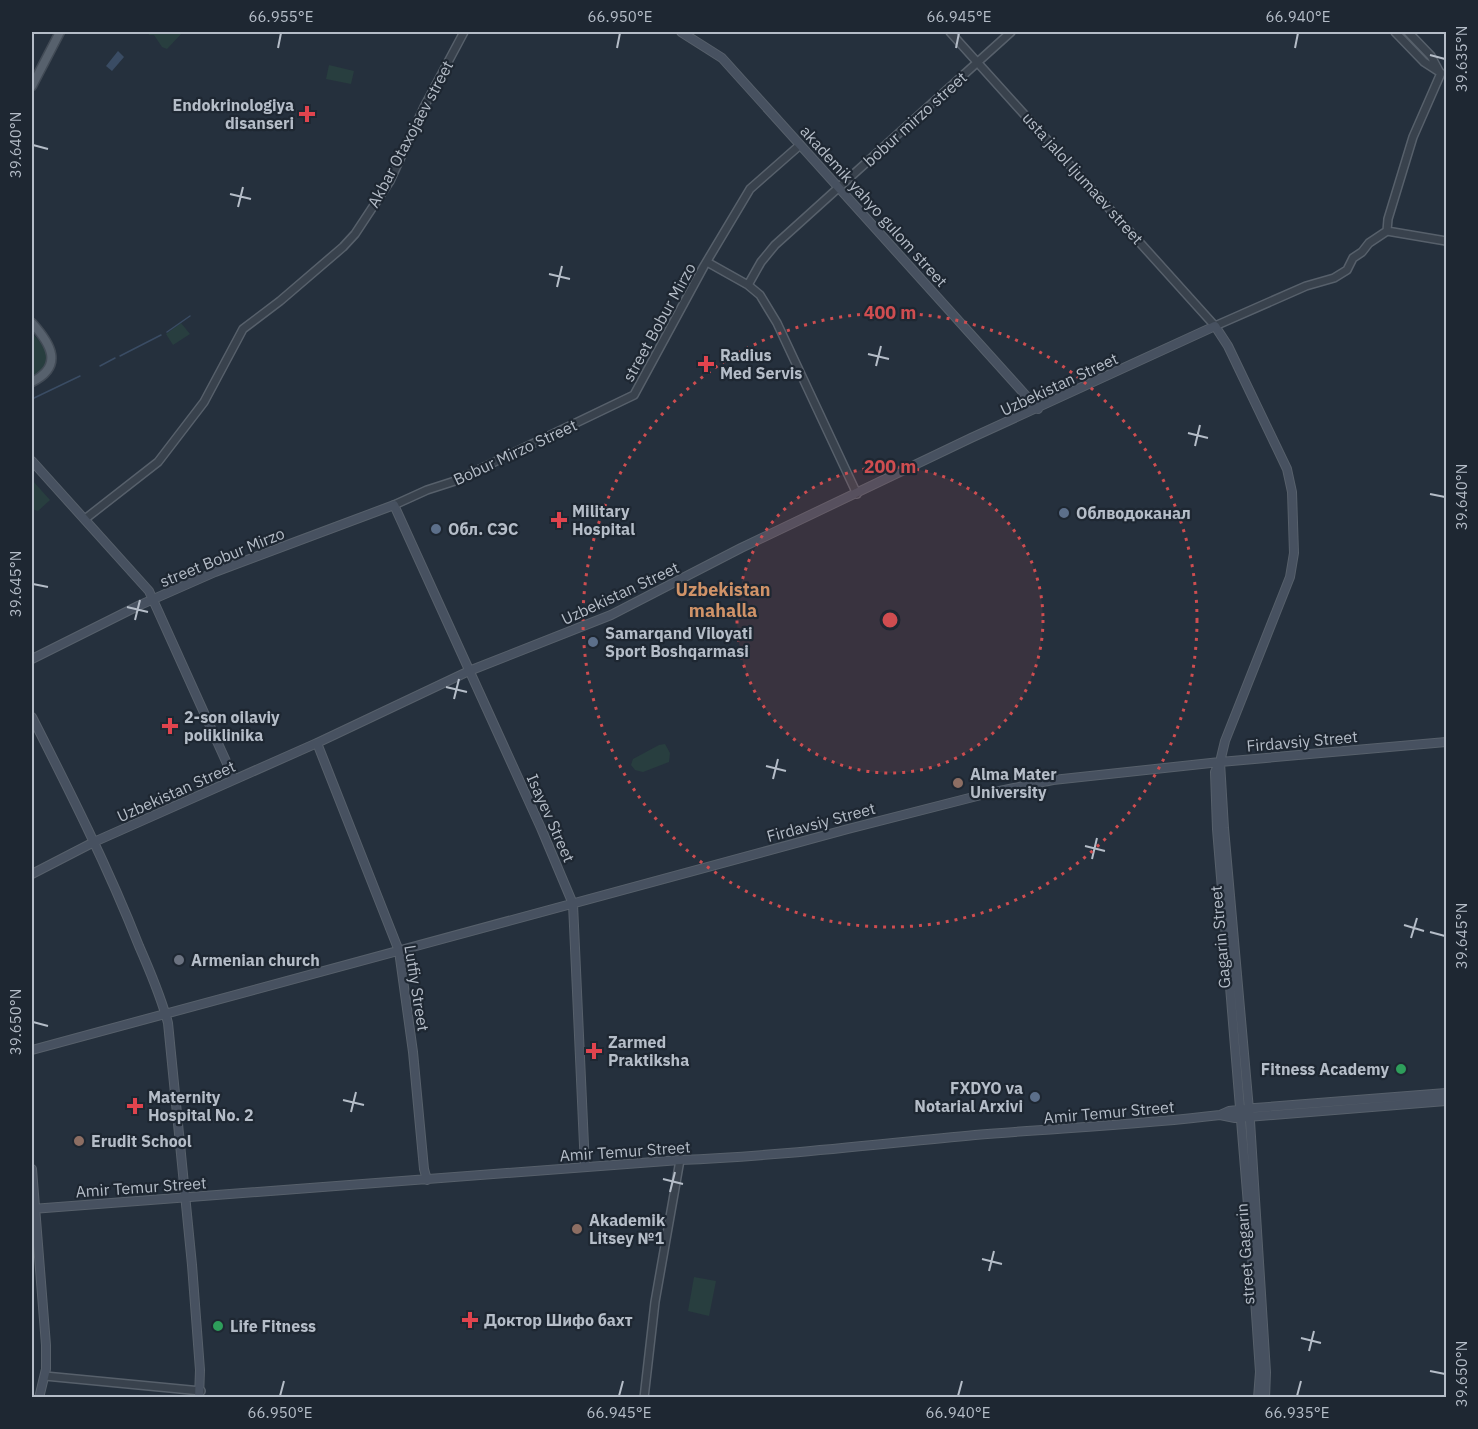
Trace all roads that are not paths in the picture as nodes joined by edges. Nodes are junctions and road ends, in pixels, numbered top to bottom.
1 (60, 32) edge
2 (464, 32) edge
3 (681, 32) edge
4 (950, 32) edge
5 (1011, 32) edge
6 (1395, 32) edge
7 (1408, 32) edge
8 (977, 62) junction
9 (1441, 73) junction
10 (32, 86) edge
11 (800, 145) junction
12 (840, 188) junction
13 (1387, 231) junction
14 (1446, 241) edge
15 (707, 262) junction
16 (748, 285) junction
17 (32, 323) edge
18 (1215, 327) junction
19 (32, 382) edge
20 (1038, 409) junction
21 (32, 461) edge
22 (857, 494) junction
23 (394, 505) junction
24 (85, 519) junction
25 (153, 601) junction
26 (32, 658) edge
27 (470, 671) junction
28 (32, 717) edge
29 (1446, 742) edge
30 (317, 743) junction
31 (1220, 762) junction
32 (234, 779) junction
33 (94, 842) junction
34 (32, 874) edge
35 (573, 904) junction
36 (399, 951) junction
37 (166, 1015) junction
38 (32, 1050) edge
39 (1446, 1093) edge
40 (1446, 1101) edge
41 (1245, 1113) junction
42 (680, 1160) junction
43 (585, 1167) junction
44 (32, 1169) edge
45 (427, 1180) junction
46 (185, 1198) junction
47 (34, 1209) edge
48 (45, 1376) junction
49 (200, 1394) edge
50 (39, 1398) edge
51 (644, 1398) edge
52 (1258, 1398) edge
53 (1265, 1398) edge

1 - 10 main road
2 - 24 street, Akbar Otaxojaev street
3 - 11 main road, akademik yahyo gulom street
4 - 8 street, usta jalol ljumaev street
5 - 8 street, bobur mirzo street
6 - 9 street
7 - 9 street
8 - 12 street, bobur mirzo street
8 - 18 street, usta jalol ljumaev street
9 - 13 street
11 - 12 main road, akademik yahyo gulom street
11 - 15 street, Bobur Mirzo Street
12 - 16 street, bobur mirzo street
12 - 20 main road, akademik yahyo gulom street
13 - 14 street
13 - 18 street
15 - 16 street
15 - 23 street, Bobur Mirzo Street
16 - 22 street
17 - 19 main road
18 - 20 main road, Uzbekistan Street
18 - 31 main road
20 - 22 main road, Uzbekistan Street
21 - 24 main road
22 - 27 main road, Uzbekistan Street
23 - 25 main road, street Bobur Mirzo
23 - 27 main road, Isayev Street
24 - 25 main road
25 - 26 main road, street Bobur Mirzo
25 - 32 main road
27 - 30 main road, Uzbekistan Street
27 - 35 main road, Isayev Street
28 - 33 main road
29 - 31 main road, Firdavsiy Street
30 - 32 main road, Uzbekistan Street
30 - 36 main road, Lutfiy Street
31 - 35 main road, Firdavsiy Street
31 - 41 main road
32 - 33 main road, Uzbekistan Street
33 - 34 main road, Uzbekistan Street
33 - 37 main road
35 - 36 main road, Firdavsiy Street
35 - 43 main road, Isayev Street
36 - 37 main road, Firdavsiy Street
36 - 45 main road, Lutfiy Street
37 - 38 main road, Firdavsiy Street
37 - 46 main road
39 - 41 main road, Amir Temur Street
40 - 41 main road, Amir Temur Street
41 - 42 main road, Amir Temur Street
41 - 52 main road, street Gagarin
41 - 53 main road, street Gagarin
42 - 43 main road, Amir Temur Street
42 - 51 street
43 - 45 main road, Amir Temur Street
44 - 47 main road
45 - 46 main road, Amir Temur Street
46 - 47 main road, Amir Temur Street
46 - 49 main road
47 - 48 main road
48 - 49 street
48 - 50 main road

